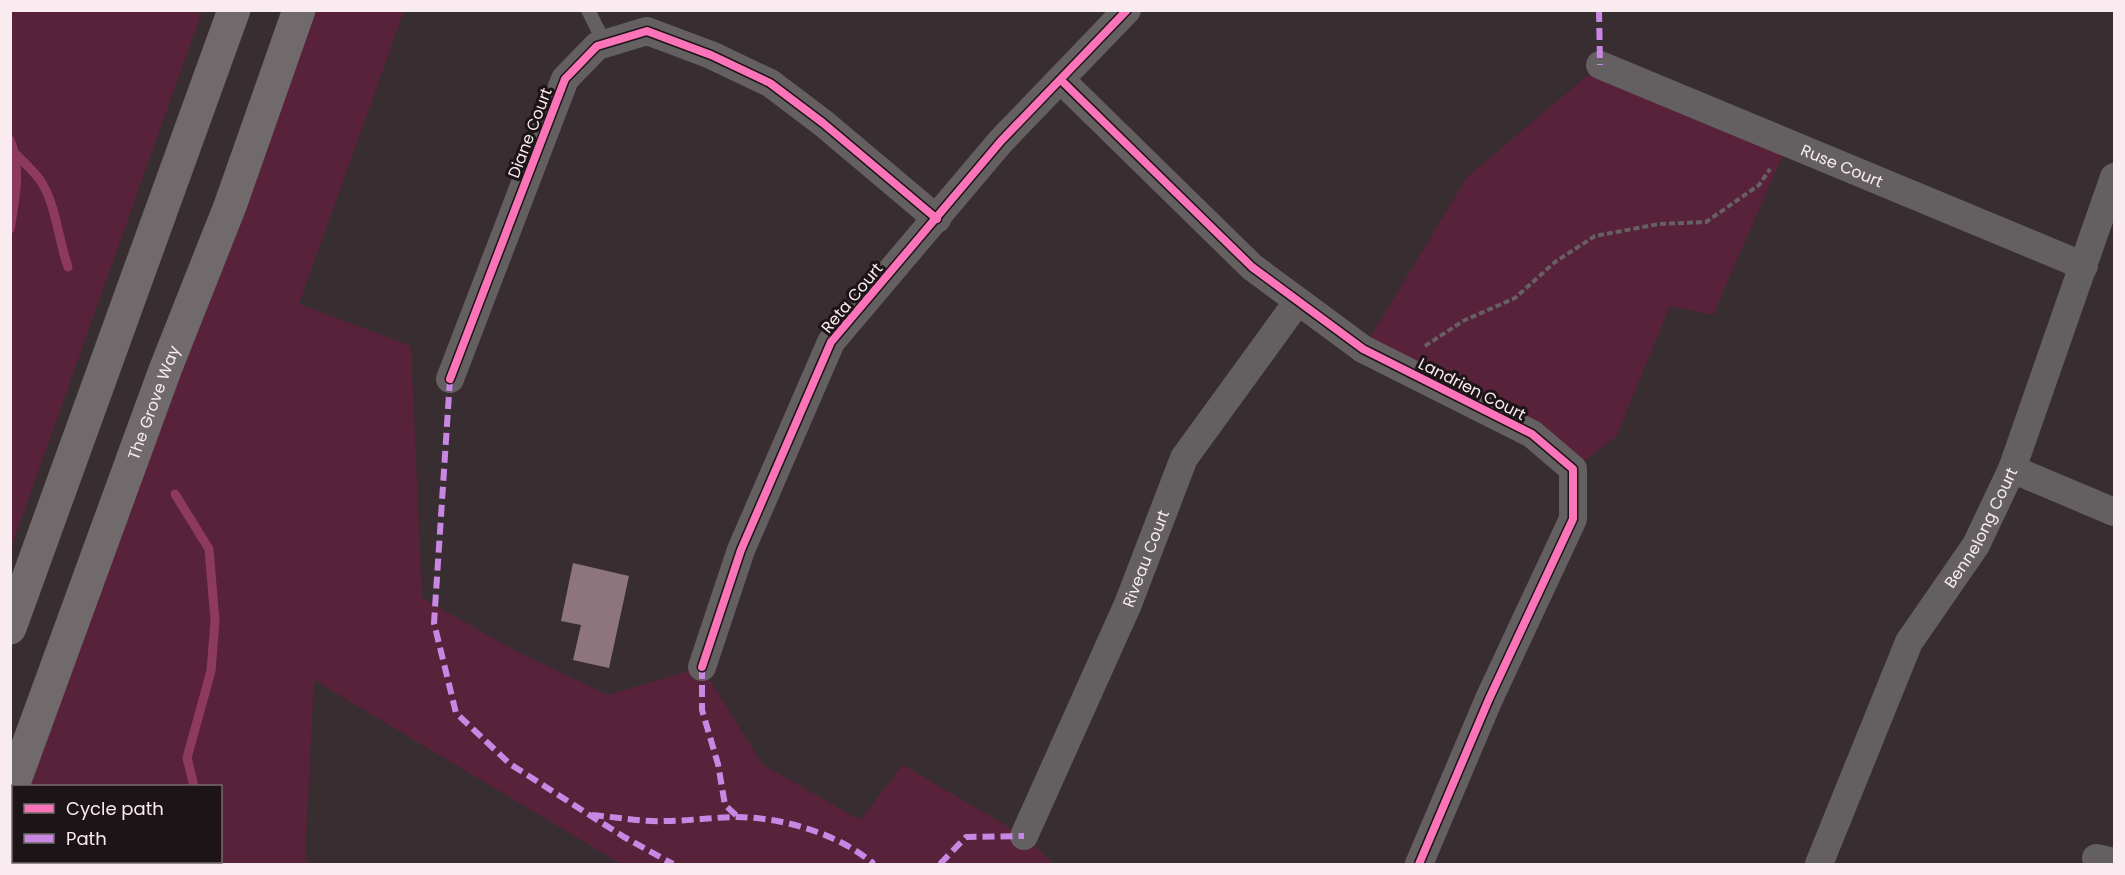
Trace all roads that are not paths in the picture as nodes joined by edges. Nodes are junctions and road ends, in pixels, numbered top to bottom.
1 (234, 10) edge
2 (299, 10) edge
3 (588, 10) edge
4 (1127, 10) edge
5 (605, 44) junction
6 (1600, 66) dead end
7 (1062, 81) junction
8 (2115, 177) edge
9 (937, 219) junction
10 (2084, 266) junction
11 (1298, 301) junction
12 (450, 380) dead end
13 (2012, 469) junction
14 (2115, 512) edge
15 (10, 628) edge
16 (702, 667) dead end
17 (13, 785) edge
18 (1024, 836) dead end
19 (1419, 864) edge
20 (1819, 864) edge

1 - 15 main road
2 - 17 main road, The Grove Way
3 - 5 lane
4 - 7 street, Reta Court
5 - 9 street, Diane Court
5 - 12 street, Diane Court
6 - 10 street, Ruse Court
7 - 9 street, Reta Court
7 - 11 street, Landrien Court
8 - 10 street, Bennelong Court
9 - 16 street, Reta Court
10 - 13 street, Bennelong Court
11 - 18 street, Riveau Court
11 - 19 street, Landrien Court
13 - 14 street
13 - 20 street, Bennelong Court

